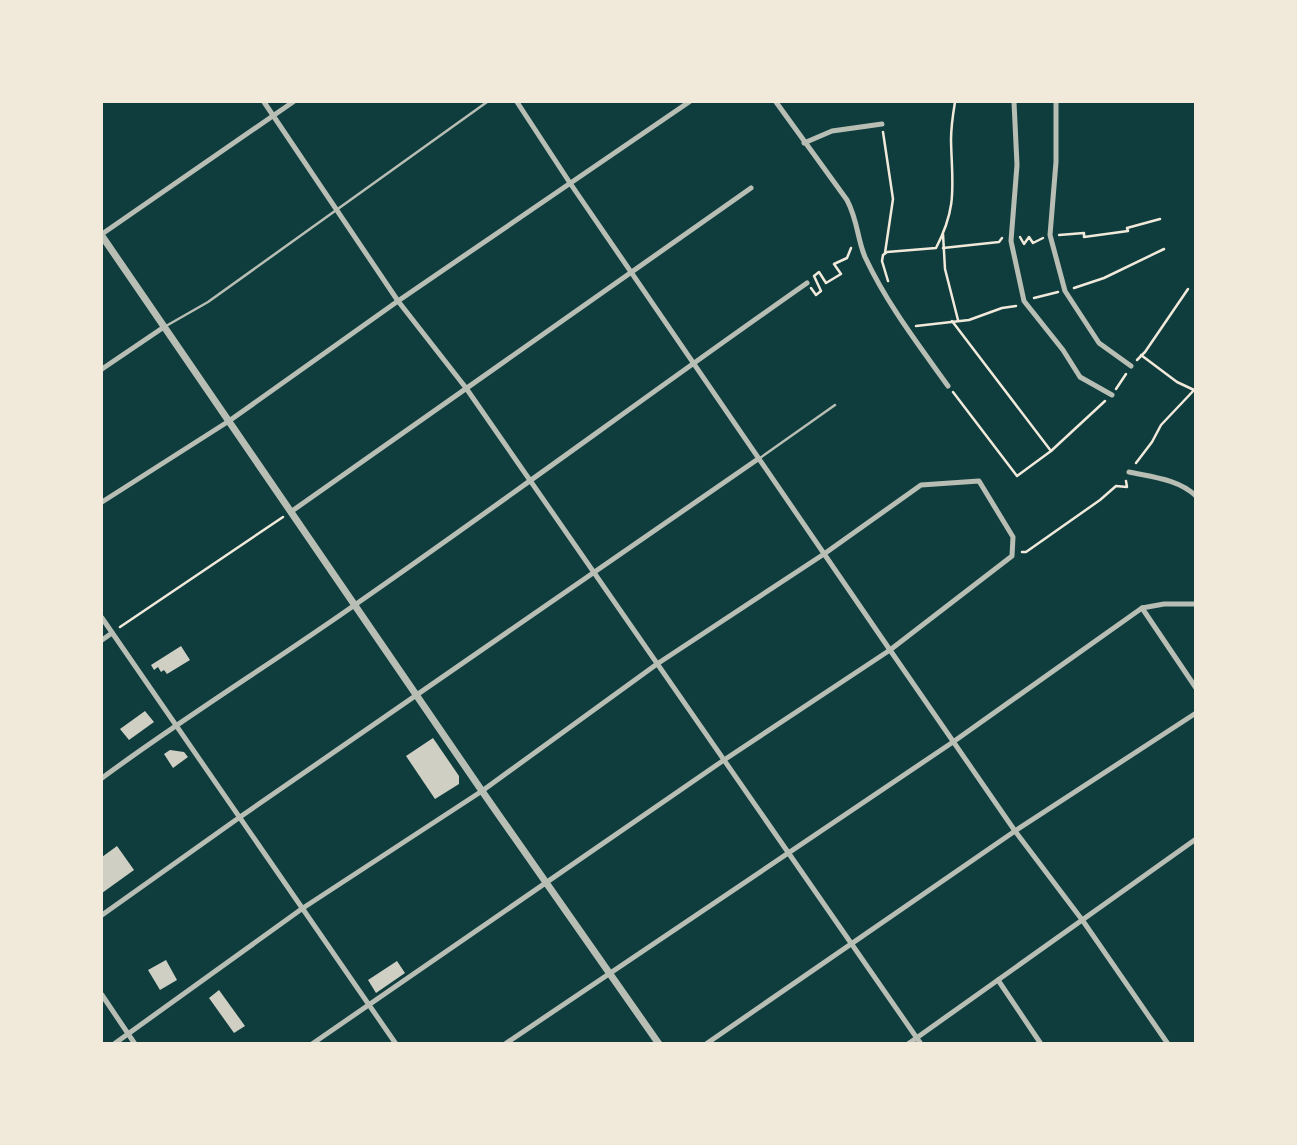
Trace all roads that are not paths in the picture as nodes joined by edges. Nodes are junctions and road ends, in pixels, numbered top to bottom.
1 (264, 102) edge
2 (293, 102) edge
3 (487, 102) edge
4 (517, 102) edge
5 (689, 102) edge
6 (776, 102) edge
7 (1014, 102) edge
8 (1056, 102) edge
9 (273, 115) junction
10 (882, 124) road end
11 (804, 143) junction
12 (570, 183) junction
13 (751, 188) dead end
14 (337, 210) junction
15 (102, 235) edge
16 (632, 273) junction
17 (807, 283) road end
18 (398, 301) junction
19 (164, 327) junction
20 (693, 363) junction
21 (1131, 366) road end
22 (102, 369) edge
23 (948, 386) road end
24 (466, 388) junction
25 (1112, 395) road end
26 (835, 405) dead end
27 (229, 421) junction
28 (758, 459) junction
29 (1129, 472) road end
30 (531, 482) junction
31 (1195, 496) edge
32 (102, 502) edge
33 (292, 511) junction
34 (824, 554) junction
35 (594, 573) junction
36 (1195, 604) edge
37 (354, 606) junction
38 (1142, 608) junction
39 (102, 618) edge
40 (112, 633) junction
41 (102, 640) edge
42 (890, 650) junction
43 (657, 664) junction
44 (1195, 688) edge
45 (416, 695) junction
46 (1195, 713) edge
47 (176, 724) junction
48 (953, 742) junction
49 (724, 760) junction
50 (102, 778) edge
51 (482, 791) junction
52 (240, 817) junction
53 (1015, 831) junction
54 (1195, 839) edge
55 (788, 853) junction
56 (546, 883) junction
57 (303, 908) junction
58 (102, 915) edge
59 (1083, 920) junction
60 (851, 944) junction
61 (610, 973) junction
62 (998, 980) junction
63 (102, 995) edge
64 (368, 1003) junction
65 (128, 1033) junction
66 (917, 1037) junction
67 (114, 1044) edge
68 (135, 1044) edge
69 (312, 1044) edge
70 (396, 1044) edge
71 (505, 1044) edge
72 (659, 1044) edge
73 (706, 1044) edge
74 (908, 1044) edge
75 (921, 1044) edge
76 (1041, 1044) edge
77 (1168, 1044) edge

1 - 9 street
2 - 9 street
3 - 14 lane
4 - 12 street
5 - 12 street
6 - 11 street
7 - 25 street
8 - 21 street
9 - 14 street
9 - 15 street
10 - 11 street
11 - 23 street
12 - 16 street
12 - 18 street
13 - 16 street
14 - 18 street
14 - 19 lane
15 - 19 street
16 - 20 street
16 - 24 street
17 - 20 street
18 - 24 street
18 - 27 street
19 - 22 street
19 - 27 street
20 - 28 street
20 - 30 street
24 - 30 street
24 - 33 street
26 - 28 lane
27 - 32 street
27 - 33 street
28 - 34 street
28 - 35 street
29 - 31 street
30 - 35 street
30 - 37 street
33 - 37 street
34 - 42 street
34 - 42 street
34 - 43 street
35 - 43 street
35 - 45 street
36 - 38 street
37 - 45 street
37 - 47 street
38 - 44 street
38 - 48 street
39 - 40 street
40 - 41 street
40 - 47 street
42 - 48 street
42 - 49 street
43 - 49 street
43 - 51 street
45 - 51 street
45 - 52 street
46 - 53 street
47 - 50 street
47 - 52 street
48 - 53 street
48 - 55 street
49 - 55 street
49 - 56 street
51 - 56 street
51 - 57 street
52 - 57 street
52 - 58 street
53 - 59 street
53 - 60 street
54 - 59 street
55 - 60 street
55 - 61 street
56 - 61 street
56 - 64 street
57 - 64 street
57 - 65 street
59 - 62 street
59 - 77 street
60 - 66 street
60 - 73 street
61 - 71 street
61 - 72 street
62 - 66 street
62 - 76 street
63 - 65 street
64 - 69 street
64 - 70 street
65 - 67 street
65 - 68 street
66 - 74 street
66 - 75 street

